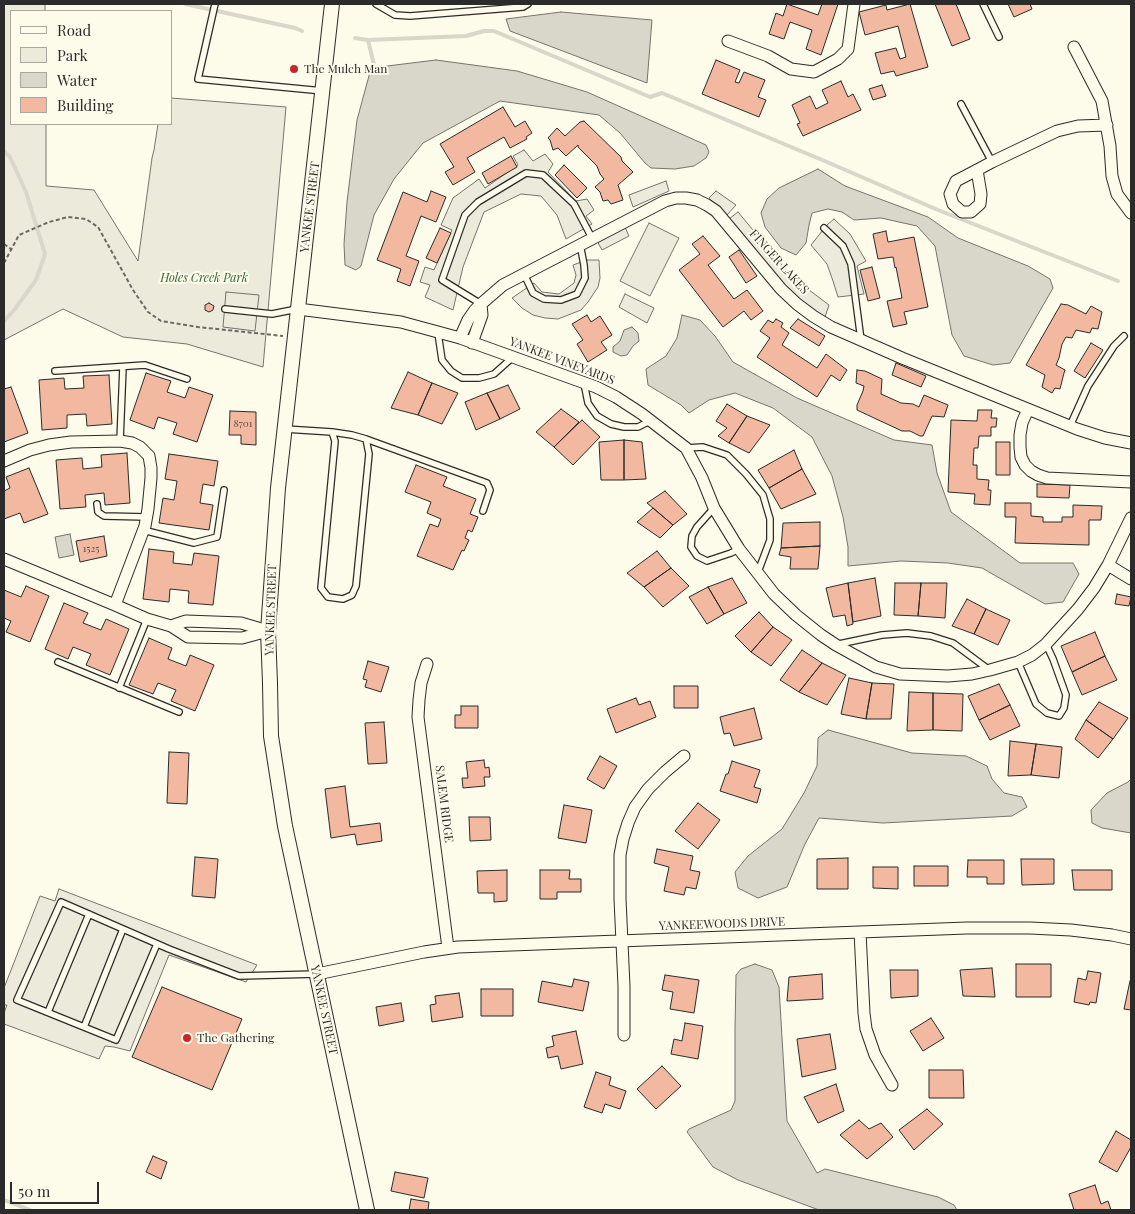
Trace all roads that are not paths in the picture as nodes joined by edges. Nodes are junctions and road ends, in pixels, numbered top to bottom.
1 (215, 4) edge
2 (332, 4) edge
3 (376, 4) edge
4 (528, 4) edge
5 (854, 4) edge
6 (983, 4) edge
7 (382, 6) edge
8 (999, 37) dead end
9 (728, 41) dead end
10 (1074, 47) dead end
11 (323, 91) junction
12 (961, 104) dead end
13 (1107, 126) junction
14 (992, 162) junction
15 (977, 170) dead end
16 (1131, 213) edge
17 (824, 228) dead end
18 (592, 238) junction
19 (580, 244) junction
20 (524, 274) junction
21 (481, 304) junction
22 (225, 309) dead end
23 (298, 309) junction
24 (438, 333) junction
25 (1124, 336) dead end
26 (460, 338) junction
27 (861, 340) junction
28 (472, 342) junction
29 (512, 357) junction
30 (123, 367) junction
31 (55, 371) dead end
32 (188, 378) dead end
33 (583, 382) junction
34 (1028, 409) junction
35 (650, 421) junction
36 (1070, 426) junction
37 (285, 428) junction
38 (332, 432) junction
39 (366, 439) junction
40 (120, 441) junction
41 (1131, 443) edge
42 (686, 448) junction
43 (4, 461) edge
44 (1131, 482) edge
45 (224, 490) dead end
46 (97, 504) dead end
47 (714, 508) junction
48 (482, 511) dead end
49 (147, 516) junction
50 (1131, 518) edge
51 (143, 530) junction
52 (739, 549) junction
53 (4, 558) edge
54 (1108, 565) junction
55 (758, 572) junction
56 (1131, 579) edge
57 (114, 605) junction
58 (147, 618) junction
59 (268, 631) junction
60 (1046, 644) junction
61 (836, 645) junction
62 (58, 662) dead end
63 (1018, 662) junction
64 (427, 664) dead end
65 (990, 670) junction
66 (119, 688) junction
67 (179, 712) dead end
68 (684, 756) dead end
69 (89, 914) junction
70 (123, 929) junction
71 (860, 932) junction
72 (1131, 939) edge
73 (622, 941) junction
74 (157, 944) junction
75 (448, 948) junction
76 (316, 974) junction
77 (48, 1012) junction
78 (84, 1027) junction
79 (624, 1035) dead end
80 (892, 1085) dead end
81 (367, 1210) edge

1 - 11 lane
2 - 11 street, YANKEE STREET
3 - 7 lane
4 - 7 lane
5 - 9 street
6 - 8 lane
10 - 13 street
11 - 23 street, YANKEE STREET
12 - 14 lane
13 - 14 street
13 - 16 street
14 - 15 street
17 - 27 lane
18 - 19 street, FINGER LAKES
18 - 21 lane
18 - 27 street, FINGER LAKES
19 - 20 street, FINGER LAKES
19 - 20 lane
20 - 21 street, FINGER LAKES
21 - 26 street, FINGER LAKES
21 - 28 street
22 - 23 lane
23 - 24 street, YANKEE VINEYARDS
23 - 37 street, YANKEE STREET
24 - 26 street, YANKEE VINEYARDS
24 - 29 lane
25 - 36 lane
26 - 28 street, YANKEE VINEYARDS
27 - 34 street, FINGER LAKES
28 - 29 street, YANKEE VINEYARDS
29 - 33 street, YANKEE VINEYARDS
30 - 31 lane
30 - 32 lane
30 - 40 lane
33 - 35 street, YANKEE VINEYARDS
33 - 35 lane
34 - 36 street, FINGER LAKES
34 - 44 street
35 - 42 street, YANKEE VINEYARDS
36 - 41 street, FINGER LAKES
37 - 38 lane
37 - 59 street, YANKEE STREET
38 - 39 lane
38 - 39 lane
39 - 48 lane
40 - 43 street
40 - 49 street
42 - 47 street, YANKEE VINEYARDS
42 - 55 lane
45 - 51 lane
46 - 49 lane
47 - 52 street, YANKEE VINEYARDS
47 - 52 lane
49 - 51 street
50 - 54 street, YANKEE VINEYARDS
51 - 57 street
52 - 55 street, YANKEE VINEYARDS
53 - 57 street
54 - 56 street
54 - 60 street, YANKEE VINEYARDS
55 - 61 street, YANKEE VINEYARDS
57 - 58 street
58 - 59 street
58 - 66 lane
59 - 76 street, YANKEE STREET
60 - 63 street, YANKEE VINEYARDS
60 - 63 lane
61 - 65 street, YANKEE VINEYARDS
61 - 65 lane
62 - 66 lane
63 - 65 street, YANKEE VINEYARDS
64 - 75 street, SALEM RIDGE
66 - 67 lane
68 - 73 street
69 - 70 lane
69 - 77 lane
69 - 77 lane
70 - 74 lane
70 - 78 lane
71 - 72 street, YANKEEWOODS DRIVE
71 - 73 street, YANKEEWOODS DRIVE
71 - 80 street
73 - 75 street, YANKEEWOODS DRIVE
73 - 79 street
74 - 76 lane
74 - 78 lane
75 - 76 street, YANKEEWOODS DRIVE
76 - 81 street, YANKEE STREET
77 - 78 lane

